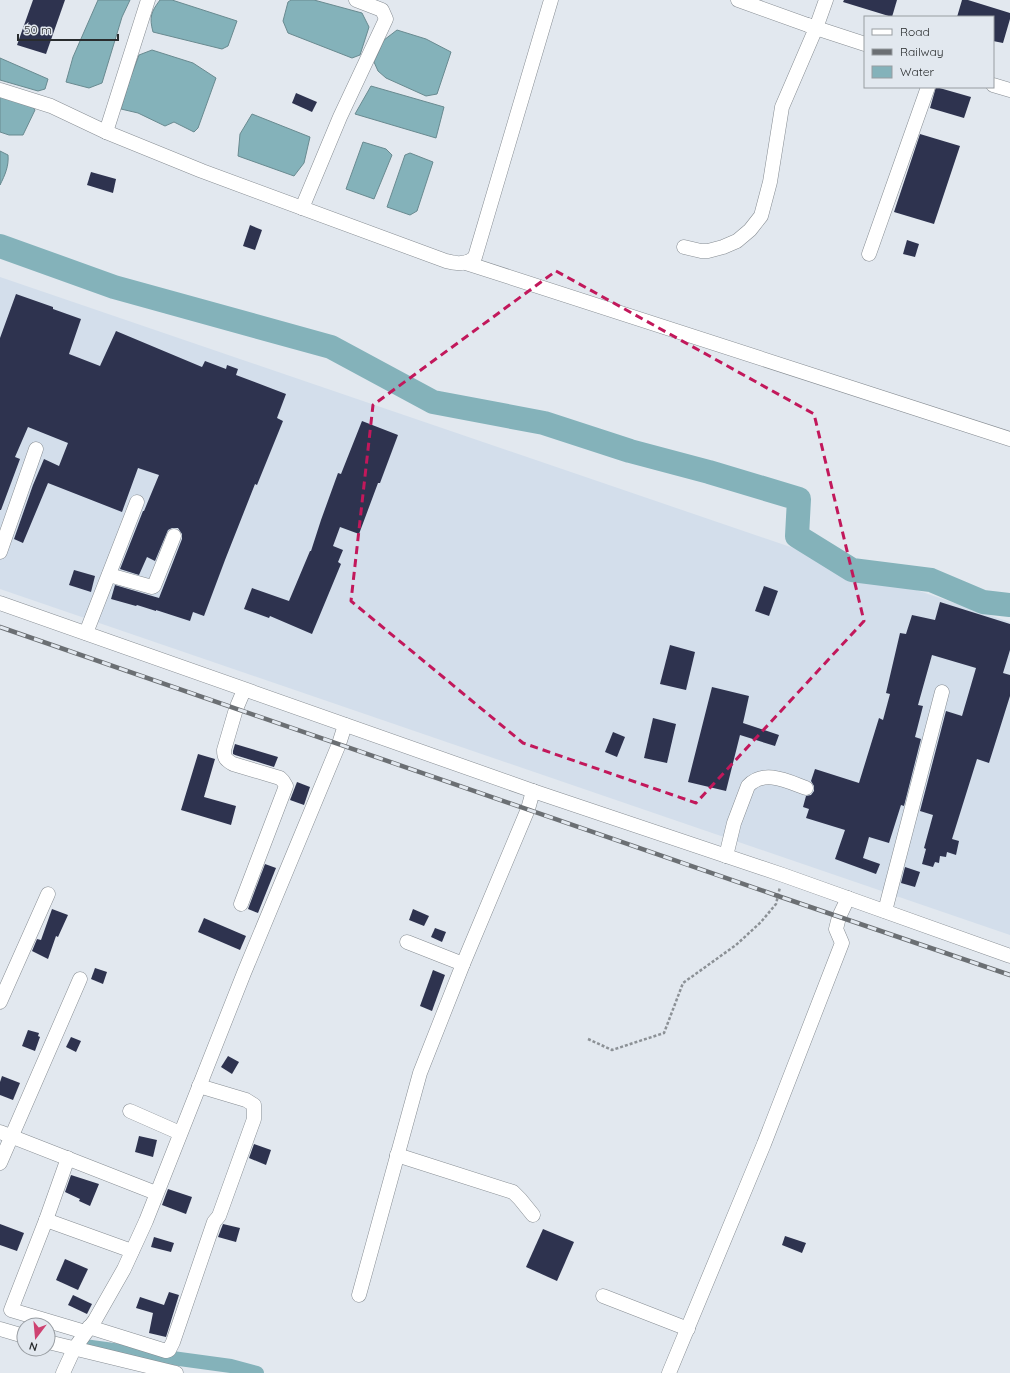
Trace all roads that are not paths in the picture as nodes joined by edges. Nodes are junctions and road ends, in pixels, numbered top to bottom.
1 (148, 0) edge
2 (356, 0) edge
3 (551, 0) edge
4 (738, 0) edge
5 (826, 0) edge
6 (816, 28) junction
7 (864, 44) edge
8 (994, 85) edge
9 (928, 88) edge
10 (0, 90) edge
11 (1010, 90) edge
12 (106, 132) junction
13 (302, 208) junction
14 (684, 247) dead end
15 (869, 254) dead end
16 (466, 263) junction
17 (1010, 439) edge
18 (36, 449) dead end
19 (137, 502) dead end
20 (174, 536) dead end
21 (0, 552) edge
22 (109, 575) junction
23 (0, 603) edge
24 (86, 633) junction
25 (244, 690) junction
26 (942, 692) dead end
27 (345, 725) junction
28 (806, 788) dead end
29 (533, 791) junction
30 (726, 856) junction
31 (48, 894) dead end
32 (848, 898) junction
33 (241, 904) dead end
34 (885, 911) junction
35 (407, 942) dead end
36 (1010, 956) edge
37 (463, 964) junction
38 (80, 979) dead end
39 (0, 1002) edge
40 (199, 1086) junction
41 (130, 1111) dead end
42 (180, 1133) junction
43 (6, 1134) edge
44 (397, 1155) junction
45 (68, 1158) junction
46 (0, 1163) edge
47 (156, 1193) junction
48 (533, 1215) dead end
49 (46, 1220) junction
50 (132, 1251) junction
51 (359, 1295) dead end
52 (603, 1296) dead end
53 (6, 1308) edge
54 (0, 1329) edge
55 (87, 1329) junction
56 (688, 1329) junction
57 (16, 1334) edge
58 (56, 1344) edge
59 (75, 1348) junction
60 (125, 1367) edge
61 (62, 1373) edge
62 (176, 1373) edge
63 (669, 1373) edge

1 - 12 street
2 - 13 street
3 - 16 street
4 - 6 street
5 - 6 street
6 - 7 street
6 - 14 street
8 - 11 street
9 - 15 street
10 - 12 street
12 - 13 street
13 - 16 street
16 - 17 street
18 - 21 street
19 - 22 street
20 - 22 street
22 - 24 street
23 - 24 street
24 - 25 street
25 - 27 street
25 - 33 street
26 - 34 street
27 - 29 street
27 - 40 street
28 - 30 street
29 - 30 street
29 - 37 street
30 - 32 street
31 - 39 street
32 - 34 street
32 - 56 street
34 - 36 street
35 - 37 street
37 - 44 street
38 - 43 street
40 - 42 street
40 - 55 street
41 - 42 street
42 - 47 street
43 - 45 street
43 - 46 street
44 - 48 street
44 - 51 street
45 - 47 street
45 - 49 street
47 - 50 street
49 - 50 street
49 - 53 street
50 - 55 street
52 - 56 street
53 - 55 street
54 - 57 street
55 - 59 street
56 - 63 street
58 - 59 street
59 - 60 street
59 - 61 street
60 - 62 street

